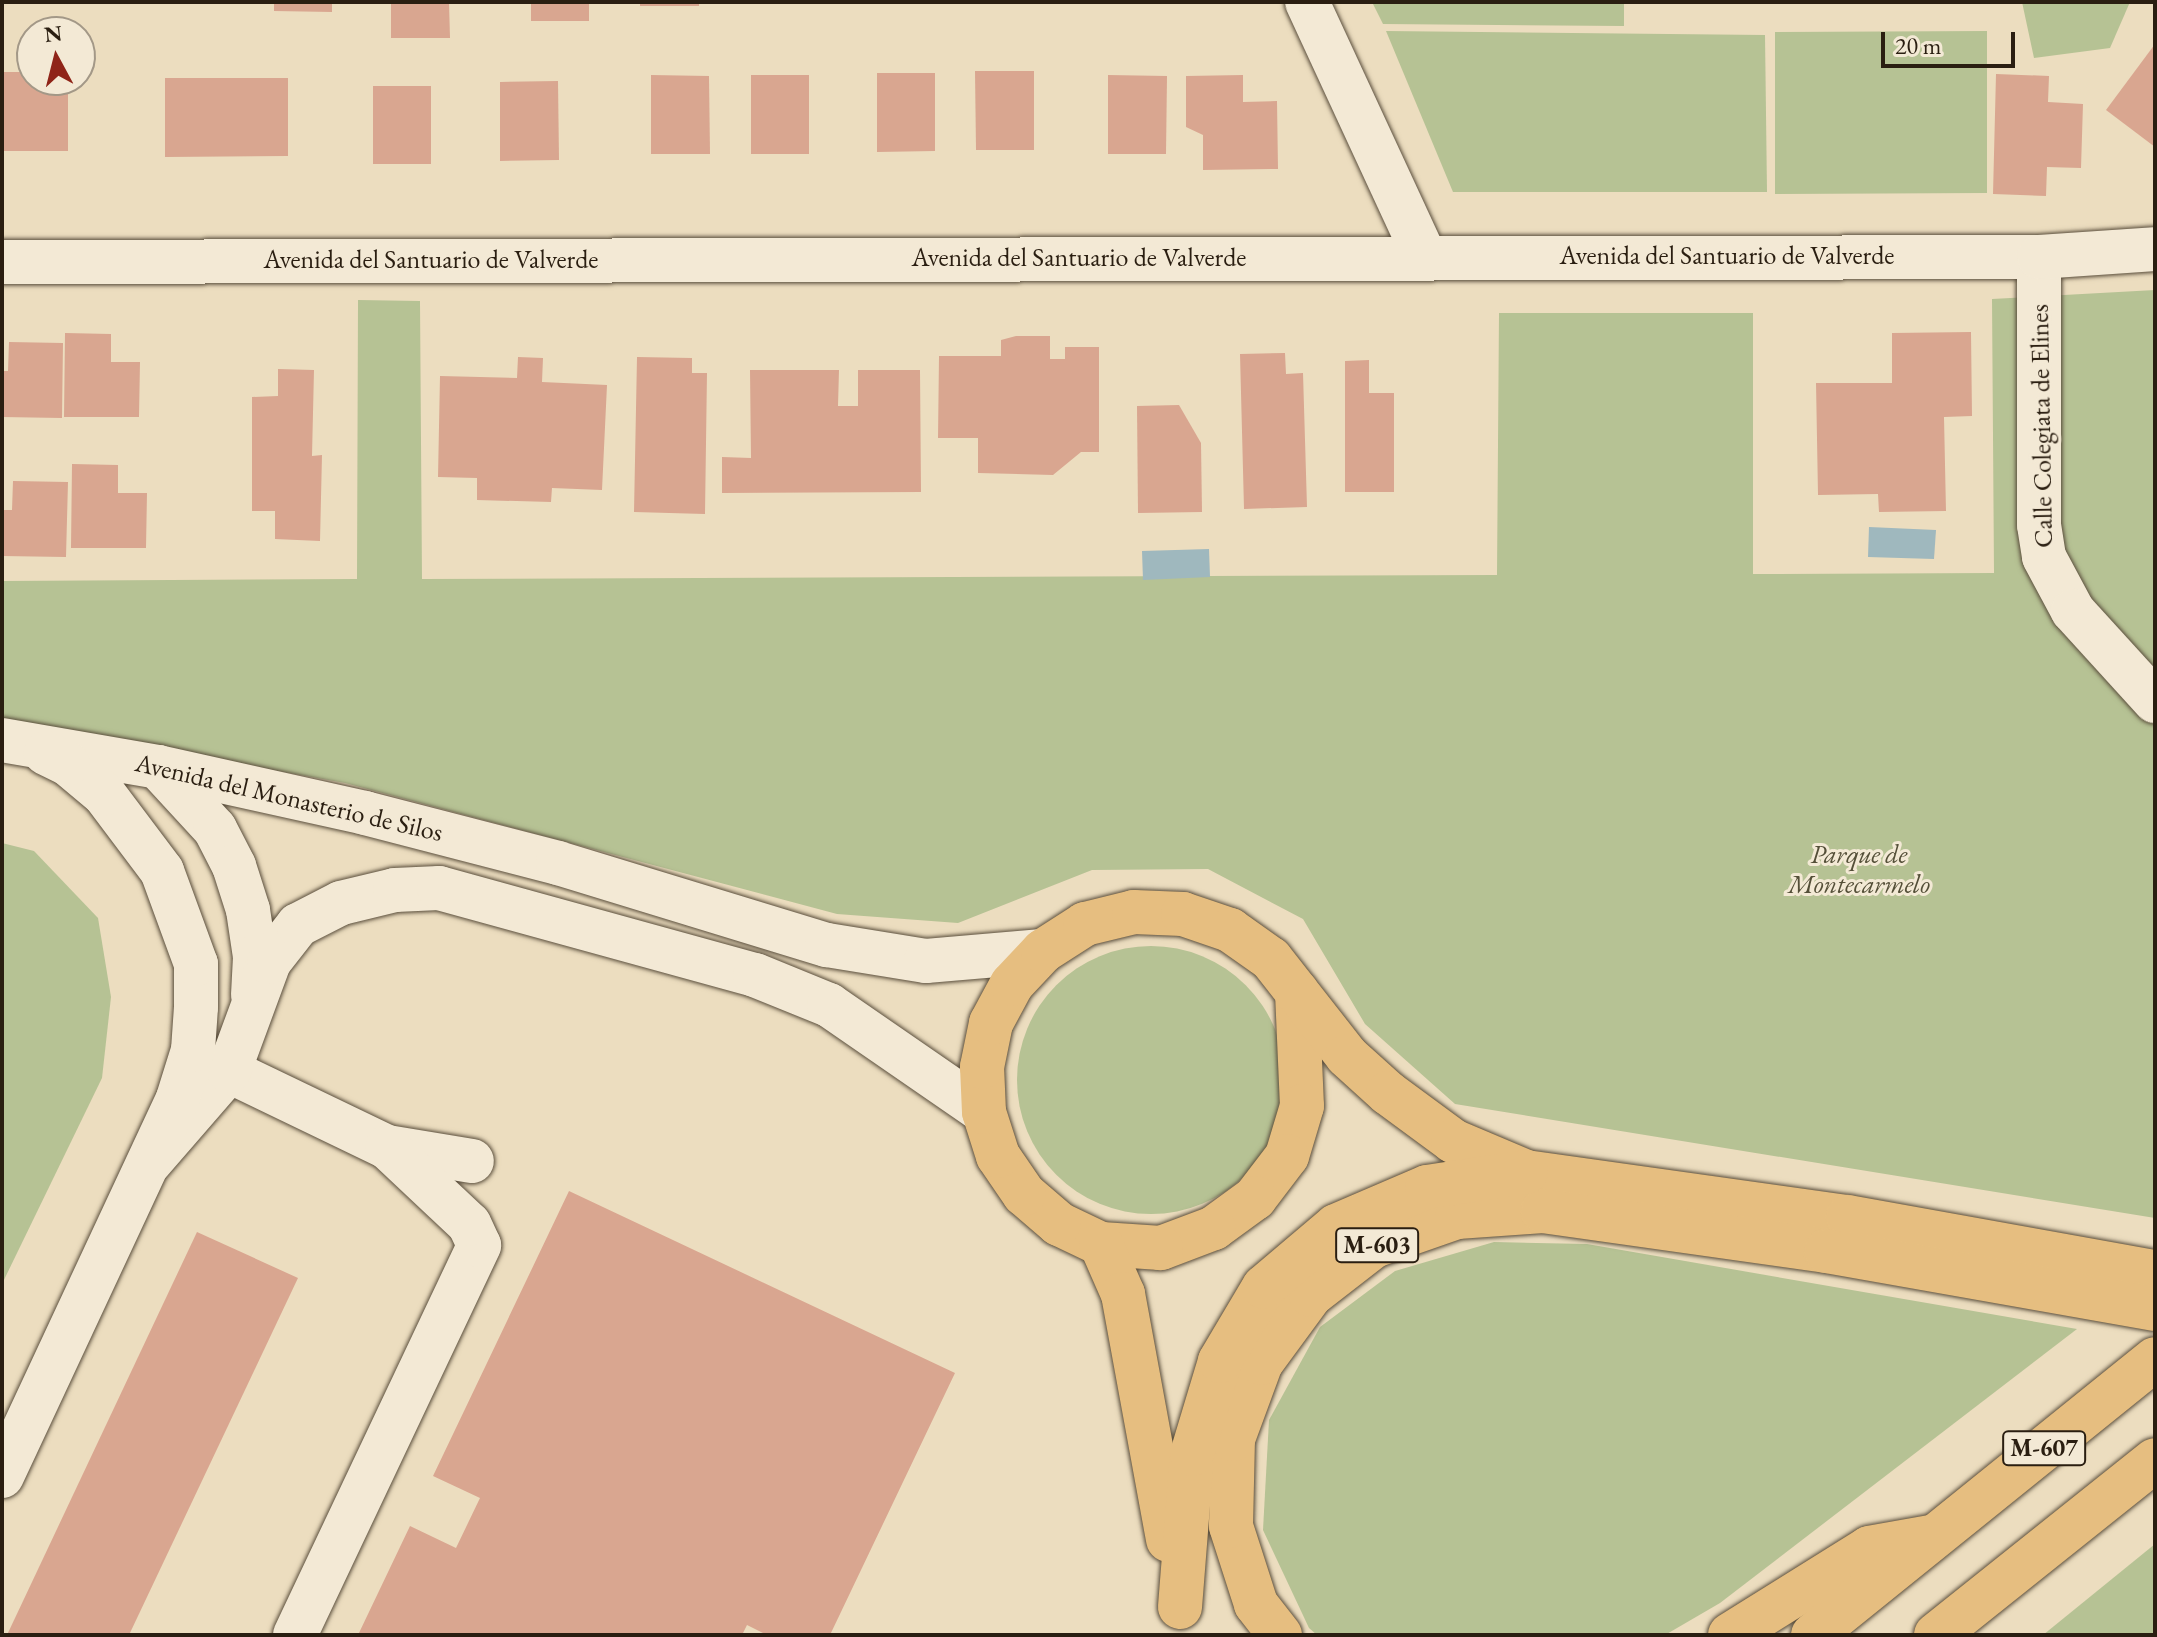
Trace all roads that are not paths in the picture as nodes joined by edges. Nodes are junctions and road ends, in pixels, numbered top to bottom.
1 (1307, 2) edge
2 (2155, 249) edge
3 (1425, 257) junction
4 (2039, 257) junction
5 (2, 262) edge
6 (2155, 701) edge
7 (11, 742) edge
8 (158, 767) junction
9 (1043, 951) junction
10 (1297, 992) junction
11 (253, 1000) junction
12 (229, 1071) junction
13 (984, 1112) junction
14 (387, 1147) junction
15 (472, 1161) dead end
16 (150, 1162) junction
17 (1526, 1172) junction
18 (1837, 1234) junction
19 (1101, 1244) junction
20 (2155, 1272) edge
21 (2155, 1309) edge
22 (2155, 1359) edge
23 (2155, 1460) edge
24 (2, 1476) edge
25 (1933, 1537) junction
26 (1181, 1621) edge
27 (295, 1635) edge
28 (1280, 1635) edge
29 (1730, 1635) edge
30 (1813, 1635) edge
31 (1936, 1635) edge

1 - 3 street
2 - 4 street, Avenida del Santuario de Valverde
3 - 4 street, Avenida del Santuario de Valverde
3 - 5 street, Avenida del Santuario de Valverde
4 - 6 street, Calle Colegiata de Elines
7 - 8 street, Avenida del Monasterio de Silos
7 - 16 street, Avenida del Monasterio de Silos
8 - 9 street, Avenida del Monasterio de Silos
8 - 11 street
9 - 10 main road
9 - 13 main road
10 - 17 main road, M-603
10 - 19 main road
11 - 12 street, Avenida del Monasterio de Silos
11 - 13 street, Avenida del Monasterio de Silos
12 - 14 street
12 - 16 street, Avenida del Monasterio de Silos
13 - 19 main road
14 - 15 street
14 - 27 street
16 - 24 street, Avenida del Monasterio de Silos
17 - 18 main road, M-603
17 - 26 main road, M-603
18 - 20 main road, M-603
18 - 21 main road, M-603
18 - 28 main road, M-603
19 - 26 main road
22 - 25 main road, M-607
23 - 31 main road, M-607
25 - 29 main road
25 - 30 main road, M-607

